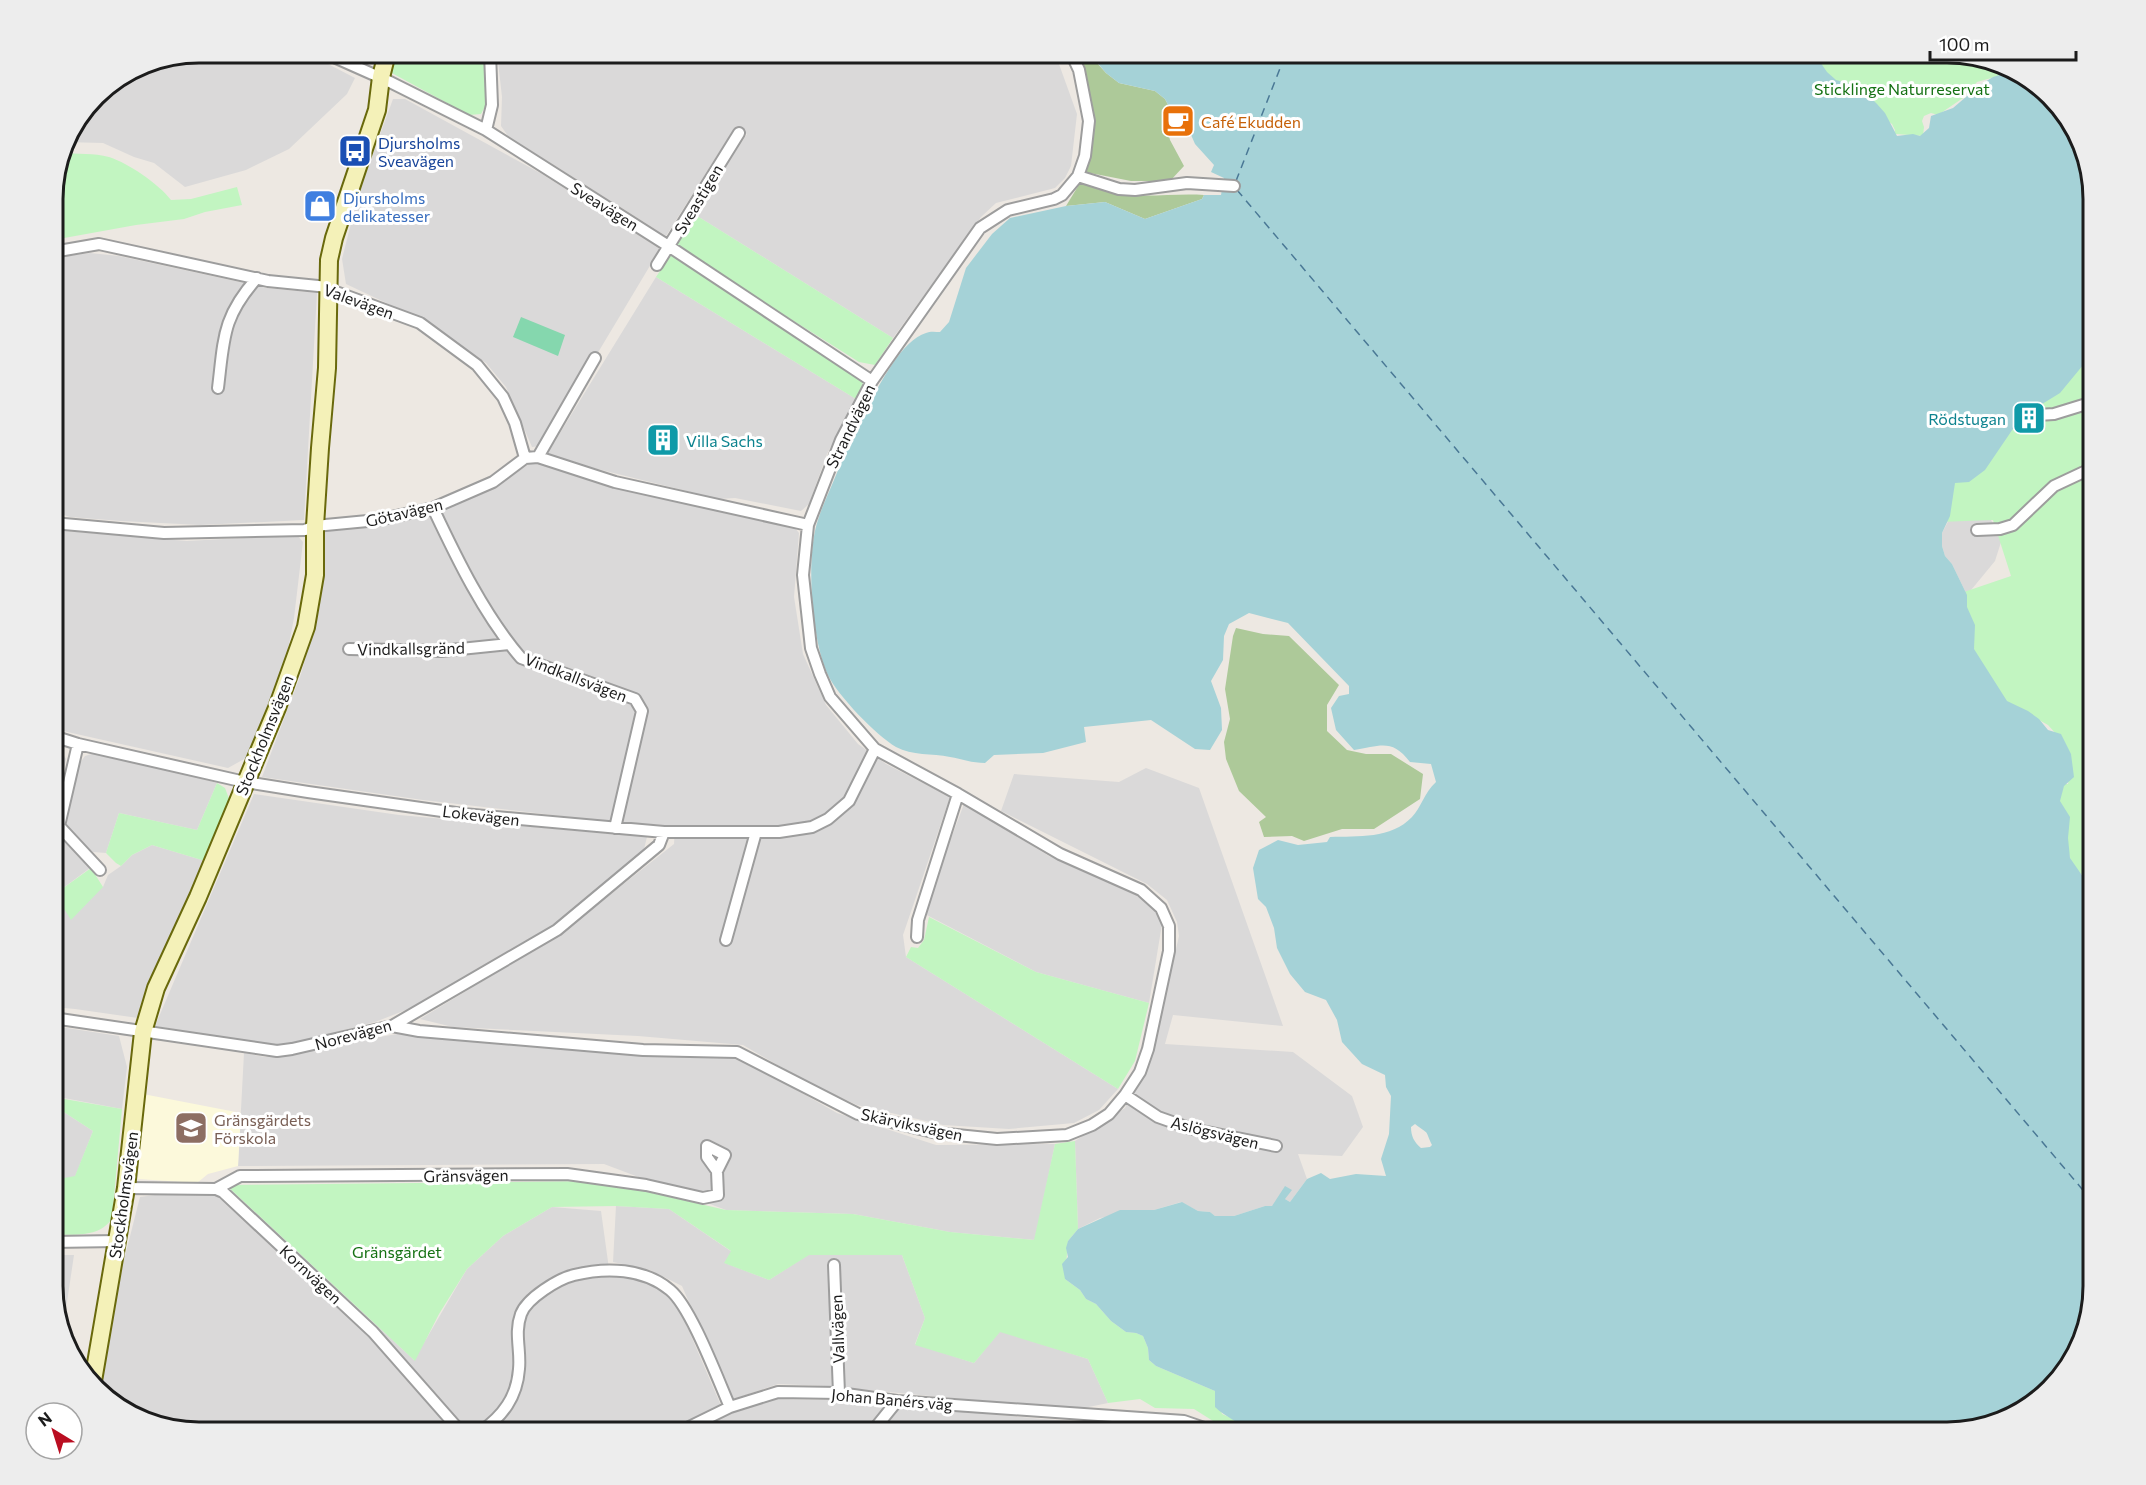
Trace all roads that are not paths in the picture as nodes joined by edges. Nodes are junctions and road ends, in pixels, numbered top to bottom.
1 (350, 63) edge
2 (384, 63) edge
3 (490, 63) edge
4 (1076, 63) edge
5 (381, 77) junction
6 (486, 130) junction
7 (739, 133) dead end
8 (1078, 176) junction
9 (1234, 186) dead end
10 (670, 247) junction
11 (63, 250) edge
12 (657, 265) dead end
13 (257, 279) junction
14 (327, 287) junction
15 (595, 358) dead end
16 (872, 381) junction
17 (218, 388) dead end
18 (2083, 405) edge
19 (2037, 415) dead end
20 (538, 457) junction
21 (525, 458) junction
22 (2083, 472) edge
23 (433, 508) junction
24 (63, 524) edge
25 (808, 525) junction
26 (315, 526) junction
27 (1977, 530) dead end
28 (509, 644) junction
29 (349, 649) dead end
30 (63, 739) edge
31 (78, 744) junction
32 (875, 749) junction
33 (245, 782) junction
34 (958, 794) junction
35 (63, 801) edge
36 (615, 828) junction
37 (664, 832) junction
38 (756, 832) junction
39 (63, 835) edge
40 (100, 870) dead end
41 (916, 937) dead end
42 (726, 940) dead end
43 (63, 1020) edge
44 (392, 1026) junction
45 (143, 1032) junction
46 (1125, 1095) junction
47 (1276, 1146) dead end
48 (717, 1171) dead end
49 (126, 1188) junction
50 (216, 1189) junction
51 (117, 1241) junction
52 (63, 1242) edge
53 (834, 1265) dead end
54 (94, 1373) edge
55 (839, 1393) junction
56 (897, 1401) junction
57 (730, 1407) junction
58 (452, 1422) edge
59 (495, 1422) edge
60 (699, 1422) edge
61 (880, 1422) edge
62 (1187, 1422) edge

1 - 5 street, Sveavägen
2 - 5 street, Stockholmsvägen
3 - 6 street
4 - 8 street, Strandvägen
5 - 6 street, Sveavägen
5 - 14 street, Stockholmsvägen
6 - 10 street, Sveavägen
7 - 10 street, Sveastigen
8 - 9 street
8 - 16 street, Strandvägen
10 - 12 street, Sveastigen
10 - 16 street, Sveavägen
11 - 13 street, Valevägen
13 - 14 street, Valevägen
13 - 17 street
14 - 21 street, Valevägen
14 - 26 street, Stockholmsvägen
15 - 20 street
16 - 25 street, Strandvägen
18 - 19 street
20 - 21 street
20 - 25 street
21 - 23 street, Götavägen
22 - 27 street
23 - 26 street, Götavägen
23 - 28 street, Vindkallsvägen
24 - 26 street, Götavägen
25 - 32 street, Strandvägen
26 - 33 street, Stockholmsvägen
28 - 29 street, Vindkallsgränd
28 - 36 street, Vindkallsvägen
30 - 31 street, Lokevägen
31 - 33 street, Lokevägen
31 - 35 street
32 - 34 street, Skärviksvägen
32 - 38 street, Lokevägen
33 - 36 street, Lokevägen
33 - 45 street, Stockholmsvägen
34 - 41 street
34 - 46 street, Skärviksvägen
36 - 37 street, Lokevägen
37 - 38 street, Lokevägen
37 - 44 street, Norevägen
38 - 42 street
39 - 40 street
43 - 45 street, Norevägen
44 - 45 street, Norevägen
44 - 46 street, Skärviksvägen
45 - 49 street, Stockholmsvägen
46 - 47 street, Aslögsvägen
48 - 50 street, Gränsvägen
49 - 50 street
49 - 51 street, Stockholmsvägen
50 - 58 street, Kornvägen
51 - 52 street
51 - 54 street, Stockholmsvägen
53 - 55 street, Vallvägen
55 - 56 street, Johan Banérs väg
55 - 57 street, Johan Banérs väg
56 - 61 street
56 - 62 street, Johan Banérs väg
57 - 59 street
57 - 60 street, Johan Banérs väg

